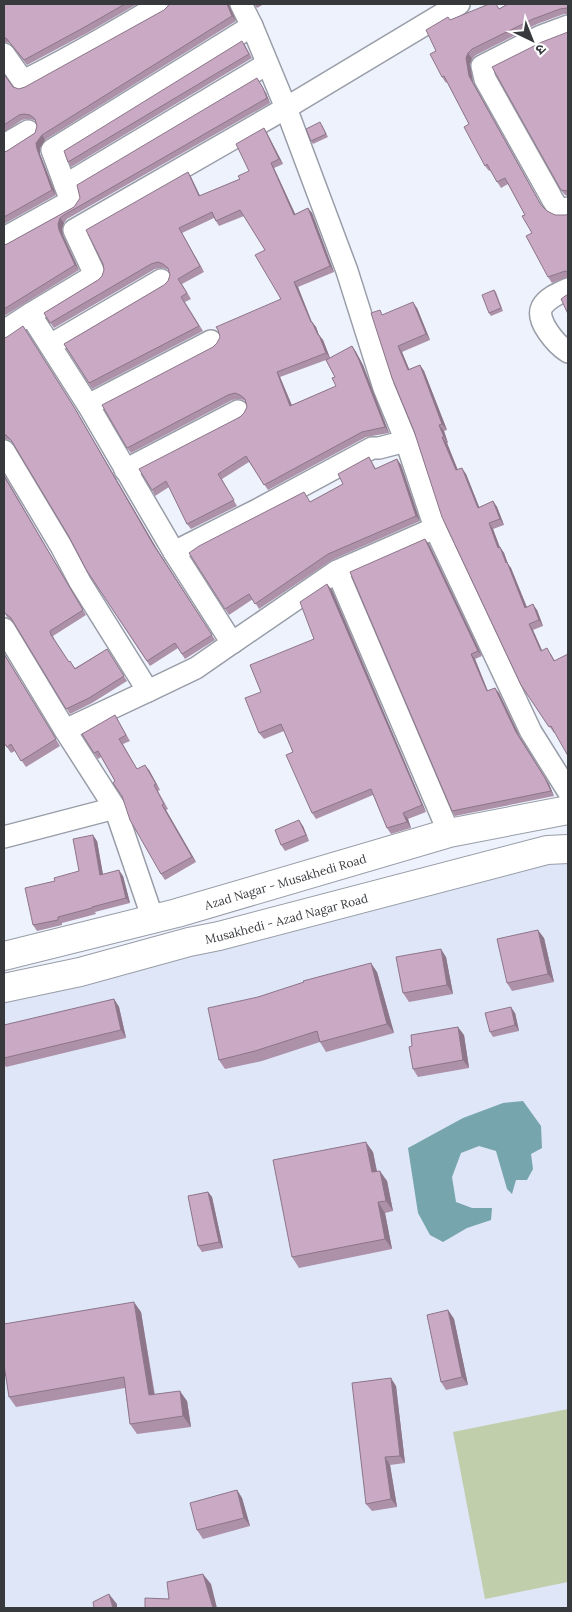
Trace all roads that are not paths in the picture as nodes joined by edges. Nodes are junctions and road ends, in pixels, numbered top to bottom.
1 (161, 4) edge
2 (240, 4) edge
3 (459, 4) edge
4 (252, 26) junction
5 (568, 26) edge
6 (4, 54) edge
7 (267, 64) junction
8 (286, 108) junction
9 (28, 131) dead end
10 (4, 145) edge
11 (65, 185) junction
12 (568, 208) edge
13 (4, 238) edge
14 (161, 280) dead end
15 (568, 289) edge
16 (30, 314) junction
17 (4, 331) edge
18 (212, 342) dead end
19 (50, 345) junction
20 (568, 352) edge
21 (88, 406) junction
22 (238, 411) dead end
23 (406, 442) junction
24 (4, 451) edge
25 (125, 470) junction
26 (435, 528) junction
27 (174, 552) junction
28 (337, 571) junction
29 (4, 629) edge
30 (232, 643) junction
31 (148, 691) junction
32 (65, 730) junction
33 (568, 791) edge
34 (115, 808) junction
35 (568, 810) edge
36 (450, 833) junction
37 (4, 837) edge
38 (568, 848) edge
39 (165, 916) junction
40 (189, 942) junction
41 (4, 956) edge
42 (4, 988) edge

1 - 6 street
2 - 4 street
3 - 8 street
4 - 7 street
4 - 11 street
5 - 12 street
7 - 8 street
7 - 11 street
8 - 16 street
8 - 23 street
9 - 10 street
11 - 13 street
14 - 19 street
15 - 20 street
16 - 17 street
16 - 19 street
18 - 21 street
19 - 21 street
21 - 25 street
22 - 25 street
23 - 26 street
23 - 27 street
24 - 31 street
25 - 27 street
26 - 28 street
26 - 33 street
27 - 30 street
28 - 30 street
28 - 36 street
29 - 32 street
30 - 31 street
31 - 32 street
32 - 34 street
34 - 37 street
34 - 39 street
35 - 36 main road, Azad Nagar - Musakhedi Road
36 - 39 main road, Azad Nagar - Musakhedi Road
38 - 40 main road, Musakhedi - Azad Nagar Road
39 - 40 street
39 - 41 main road, Azad Nagar - Musakhedi Road
40 - 42 main road, Musakhedi - Azad Nagar Road

